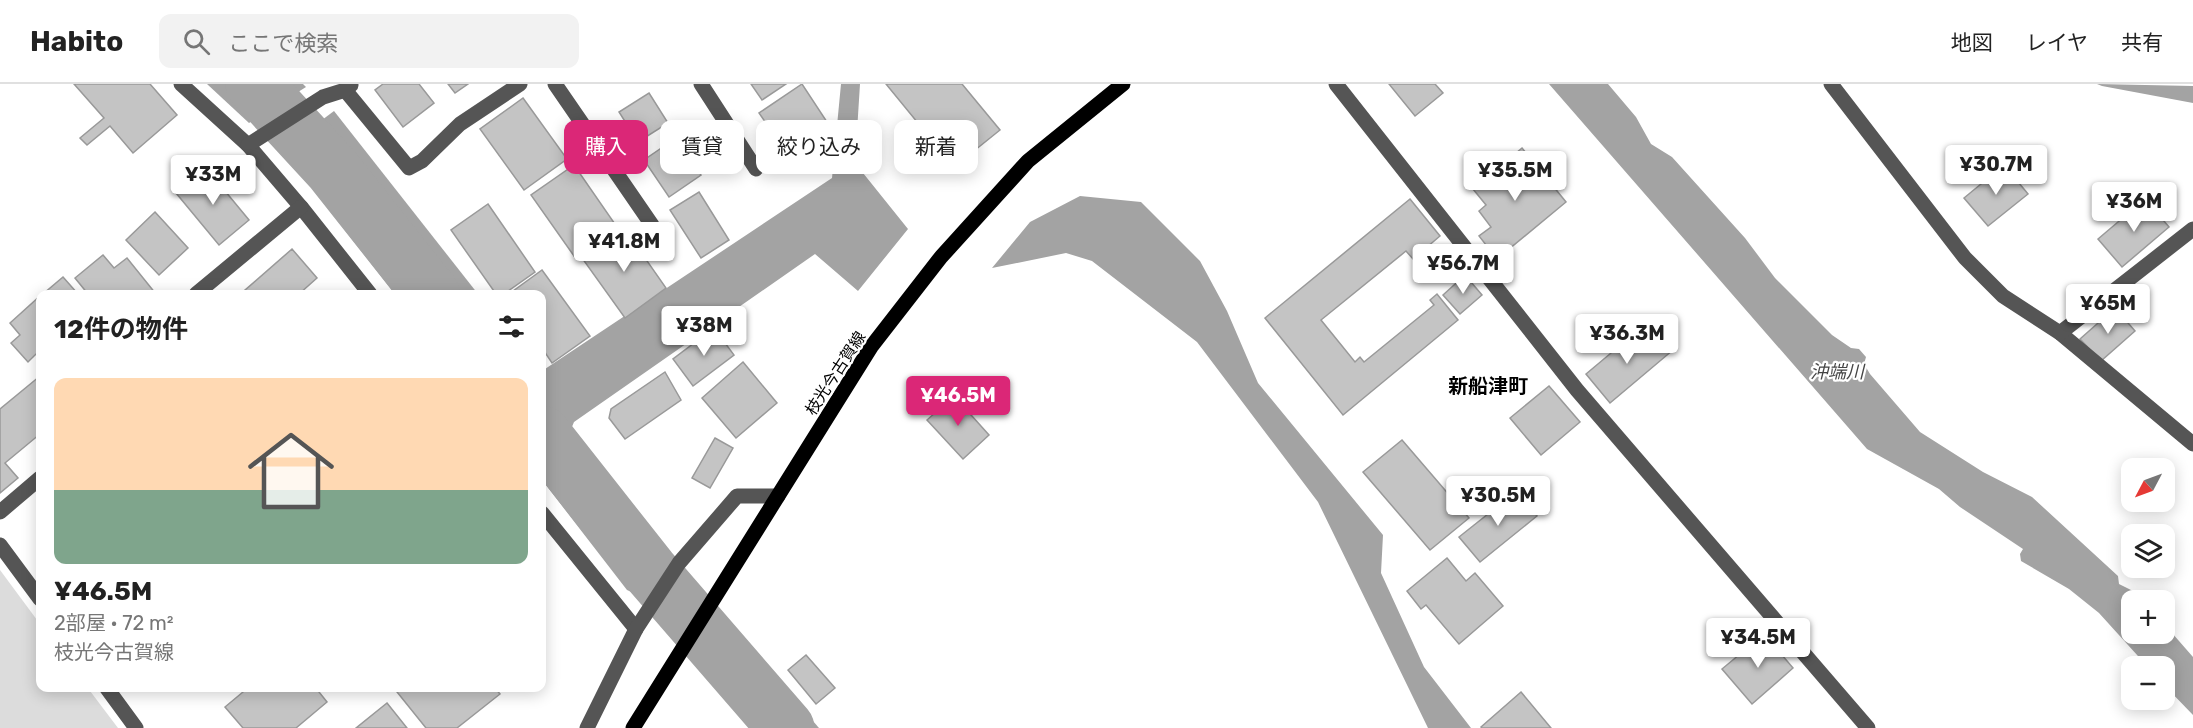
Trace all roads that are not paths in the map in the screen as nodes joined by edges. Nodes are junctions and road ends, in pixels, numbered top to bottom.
1 (181, 84) edge
2 (520, 84) edge
3 (555, 84) edge
4 (701, 84) edge
5 (1123, 84) edge
6 (1336, 84) edge
7 (1831, 84) edge
8 (349, 87) edge
9 (248, 145) junction
10 (756, 169) dead end
11 (302, 207) junction
12 (652, 225) dead end
13 (2193, 229) edge
14 (201, 290) edge
15 (367, 290) edge
16 (2060, 333) junction
17 (2193, 444) edge
18 (36, 481) edge
19 (778, 496) junction
20 (0, 512) edge
21 (546, 518) edge
22 (0, 545) edge
23 (36, 594) edge
24 (636, 630) junction
25 (110, 692) edge
26 (136, 728) edge
27 (587, 728) edge
28 (633, 728) edge
29 (1868, 728) edge

1 - 9 street
2 - 8 street
3 - 12 street
4 - 10 street
5 - 19 main road, 枝光今古賀線
6 - 29 street
7 - 16 street
8 - 9 street
9 - 11 street
11 - 14 street
11 - 15 street
13 - 16 street
16 - 17 street
18 - 20 street
19 - 24 street
19 - 28 main road, 枝光今古賀線
21 - 24 street
22 - 23 street
24 - 27 street
25 - 26 street

